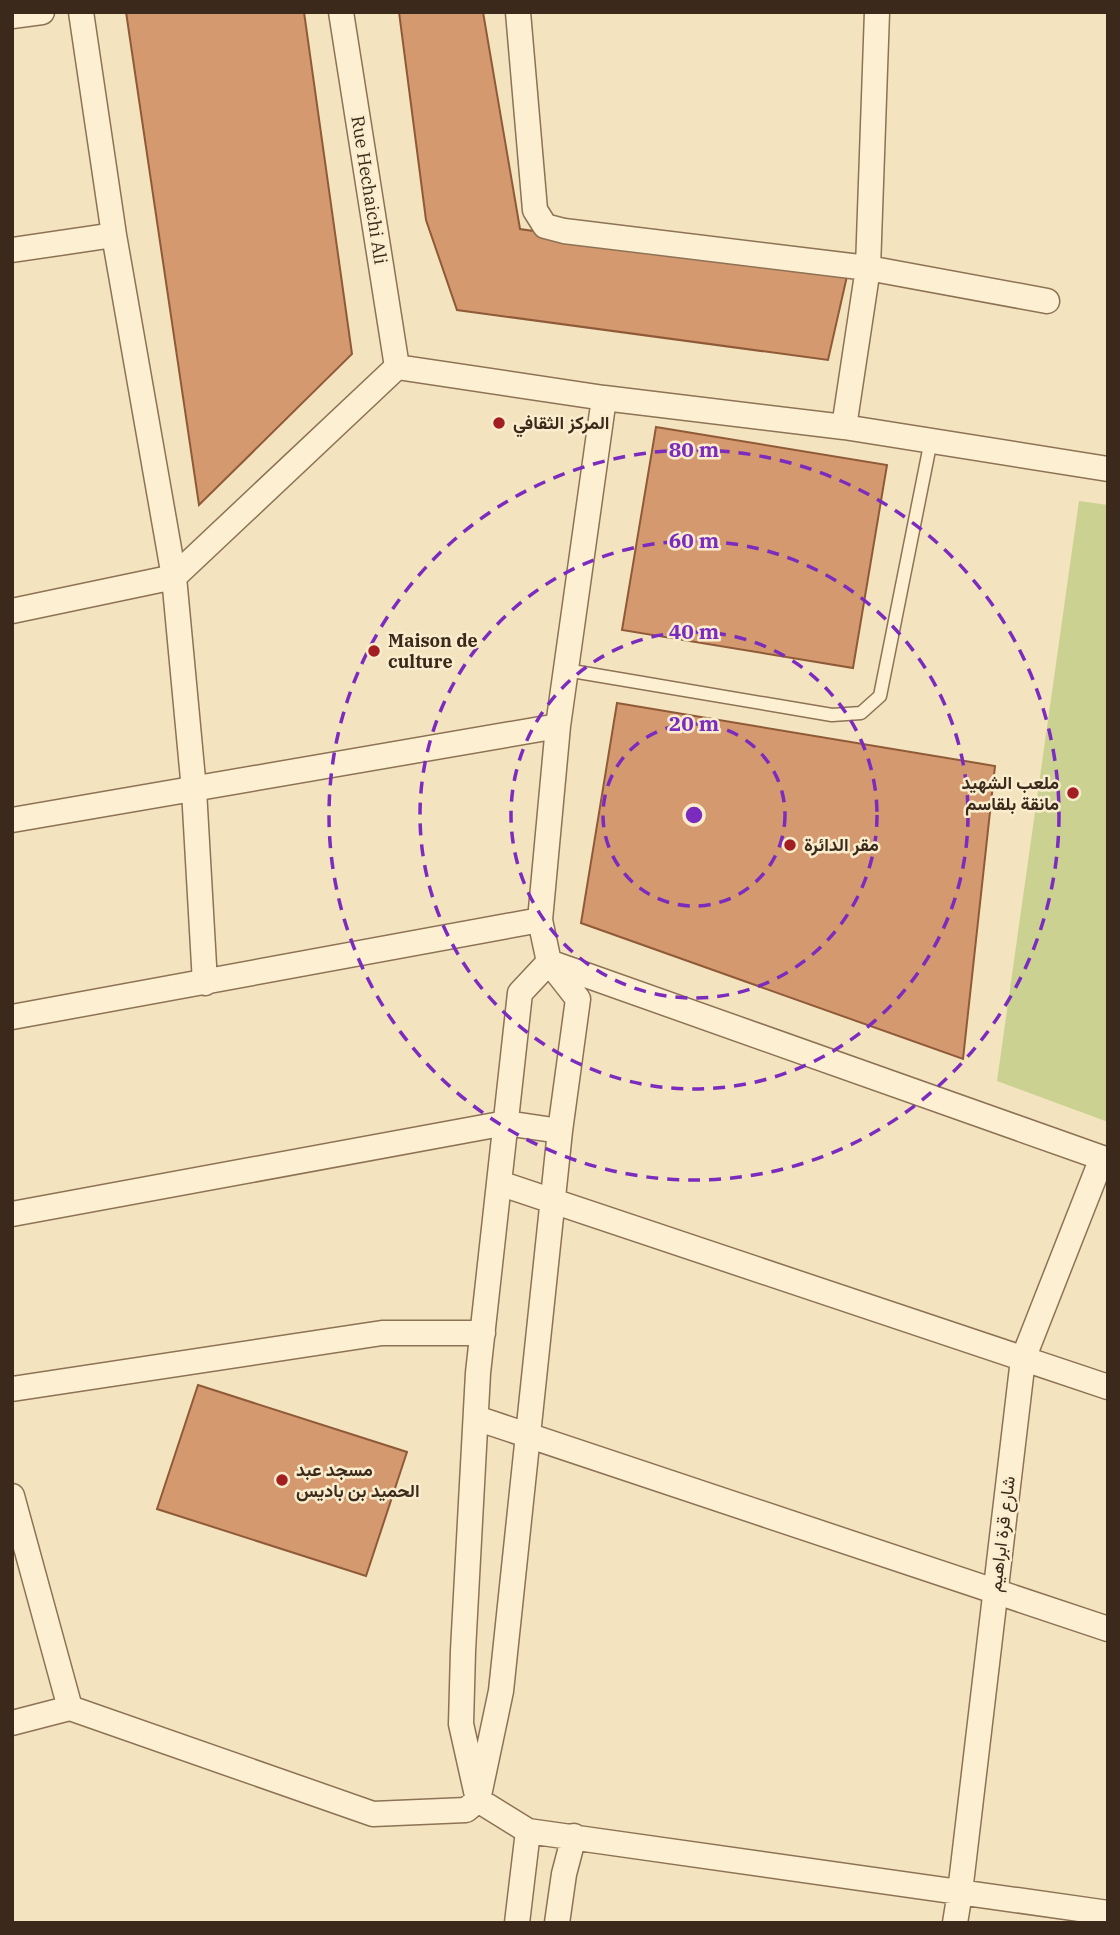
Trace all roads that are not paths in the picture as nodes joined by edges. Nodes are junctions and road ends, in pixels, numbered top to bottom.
1 (42, 12) edge
2 (81, 12) edge
3 (341, 12) edge
4 (518, 12) edge
5 (877, 12) edge
6 (12, 16) edge
7 (114, 235) junction
8 (12, 250) edge
9 (868, 268) junction
10 (1047, 301) dead end
11 (397, 368) junction
12 (604, 398) junction
13 (844, 427) junction
14 (931, 440) junction
15 (1108, 469) edge
16 (174, 577) junction
17 (12, 611) edge
18 (566, 670) junction
19 (558, 726) junction
20 (194, 790) junction
21 (12, 820) edge
22 (540, 920) junction
23 (549, 962) junction
24 (205, 983) junction
25 (12, 1017) edge
26 (506, 1123) junction
27 (560, 1131) junction
28 (1105, 1159) edge
29 (499, 1182) junction
30 (553, 1200) junction
31 (12, 1214) edge
32 (483, 1334) junction
33 (1023, 1359) junction
34 (1108, 1387) edge
35 (12, 1389) edge
36 (476, 1418) junction
37 (528, 1434) junction
38 (12, 1496) edge
39 (995, 1591) junction
40 (1108, 1629) edge
41 (71, 1708) junction
42 (12, 1723) edge
43 (478, 1800) junction
44 (528, 1830) junction
45 (573, 1836) junction
46 (960, 1892) junction
47 (1108, 1913) edge
48 (517, 1923) edge
49 (557, 1923) edge
50 (955, 1923) edge

1 - 6 street
2 - 7 street
3 - 11 street, Rue Hechaichi Ali
4 - 9 street
5 - 9 street
7 - 8 street
7 - 16 street
9 - 10 street
9 - 13 street
11 - 12 street
11 - 16 street
12 - 13 street
12 - 18 street
13 - 14 street
14 - 15 street
14 - 18 lane
16 - 17 street
16 - 20 street
18 - 19 street
19 - 20 street
19 - 22 street
20 - 21 street
20 - 24 street
22 - 23 street
22 - 24 street
23 - 26 street
23 - 27 street
23 - 28 street
24 - 25 street
26 - 27 street
26 - 29 street
26 - 31 street
27 - 30 street
28 - 33 street, شارع قرة ابراهيم
29 - 30 street
29 - 32 street
30 - 33 street
30 - 37 street
32 - 35 street
32 - 36 street
33 - 34 street
33 - 39 street, شارع قرة ابراهيم
36 - 37 street
36 - 43 street
37 - 39 street
37 - 43 street
38 - 41 street
39 - 40 street
39 - 46 street, شارع قرة ابراهيم
41 - 42 street
41 - 43 street
43 - 44 street
44 - 45 street
44 - 48 street
45 - 46 street
45 - 49 street
46 - 47 street
46 - 50 street, شارع قرة ابراهيم

